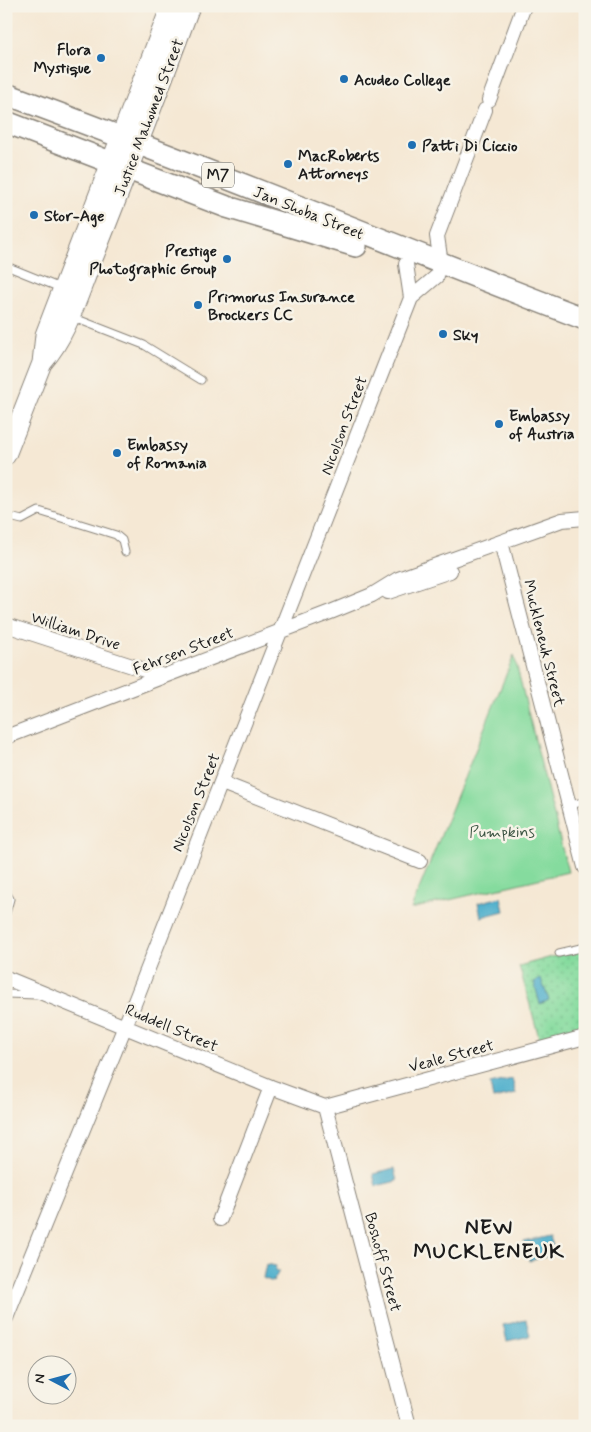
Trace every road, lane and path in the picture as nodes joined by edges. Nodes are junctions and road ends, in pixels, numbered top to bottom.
1 (170, 6) edge
2 (190, 6) edge
3 (524, 6) edge
4 (6, 94) edge
5 (6, 105) edge
6 (6, 122) edge
7 (124, 153) junction
8 (437, 236) junction
9 (409, 258) junction
10 (6, 266) edge
11 (439, 270) junction
12 (63, 289) junction
13 (411, 298) junction
14 (69, 316) junction
15 (585, 319) edge
16 (585, 333) edge
17 (42, 363) junction
18 (201, 380) dead end
19 (6, 455) edge
20 (6, 516) edge
21 (585, 519) edge
22 (503, 546) junction
23 (125, 552) dead end
24 (6, 626) edge
25 (282, 631) junction
26 (163, 676) junction
27 (6, 737) edge
28 (222, 783) junction
29 (585, 801) edge
30 (568, 806) junction
31 (420, 861) dead end
32 (585, 868) edge
33 (6, 892) edge
34 (6, 913) edge
35 (585, 947) edge
36 (559, 953) dead end
37 (6, 978) edge
38 (6, 994) edge
39 (50, 995) junction
40 (124, 1026) junction
41 (585, 1037) edge
42 (271, 1088) junction
43 (326, 1107) junction
44 (220, 1218) dead end
45 (6, 1318) edge
46 (409, 1426) edge

1 - 7 main road, Justice Mahomed Street
2 - 7 main road, Justice Mahomed Street
3 - 8 street
4 - 7 main road, Jan Shoba Street / M7
5 - 7 main road
6 - 7 main road, Jan Shoba Street / M7
7 - 9 main road, Jan Shoba Street / M7
7 - 9 main road, Jan Shoba Street / M7
7 - 12 main road, Justice Mahomed Street
7 - 14 main road, Justice Mahomed Street
8 - 9 street
8 - 11 street
9 - 11 main road, Jan Shoba Street / M7
9 - 13 street, Nicolson Street
10 - 12 lane
11 - 13 street, Nicolson Street
11 - 15 main road, Jan Shoba Street / M7
11 - 16 main road, Jan Shoba Street / M7
12 - 17 main road, Justice Mahomed Street
13 - 25 street, Nicolson Street
14 - 17 main road, Justice Mahomed Street
14 - 18 lane
17 - 19 main road, Justice Mahomed Street
20 - 23 lane
21 - 22 street, Fehrsen Street
22 - 25 street, Fehrsen Street
22 - 30 street, Muckleneuk Street
24 - 26 street, William Drive
25 - 26 street, Fehrsen Street
25 - 28 street, Nicolson Street
26 - 27 street, Fehrsen Street
28 - 31 street
28 - 40 street, Nicolson Street
29 - 30 lane
30 - 32 street, Muckleneuk Street
33 - 34 lane
35 - 36 lane
37 - 39 street, Ruddell Street
38 - 39 lane
39 - 40 street, Ruddell Street
40 - 42 street, Ruddell Street
40 - 45 street, Nicolson Street
41 - 43 street, Veale Street
42 - 43 street, Ruddell Street
42 - 44 street
43 - 46 street, Boshoff Street

